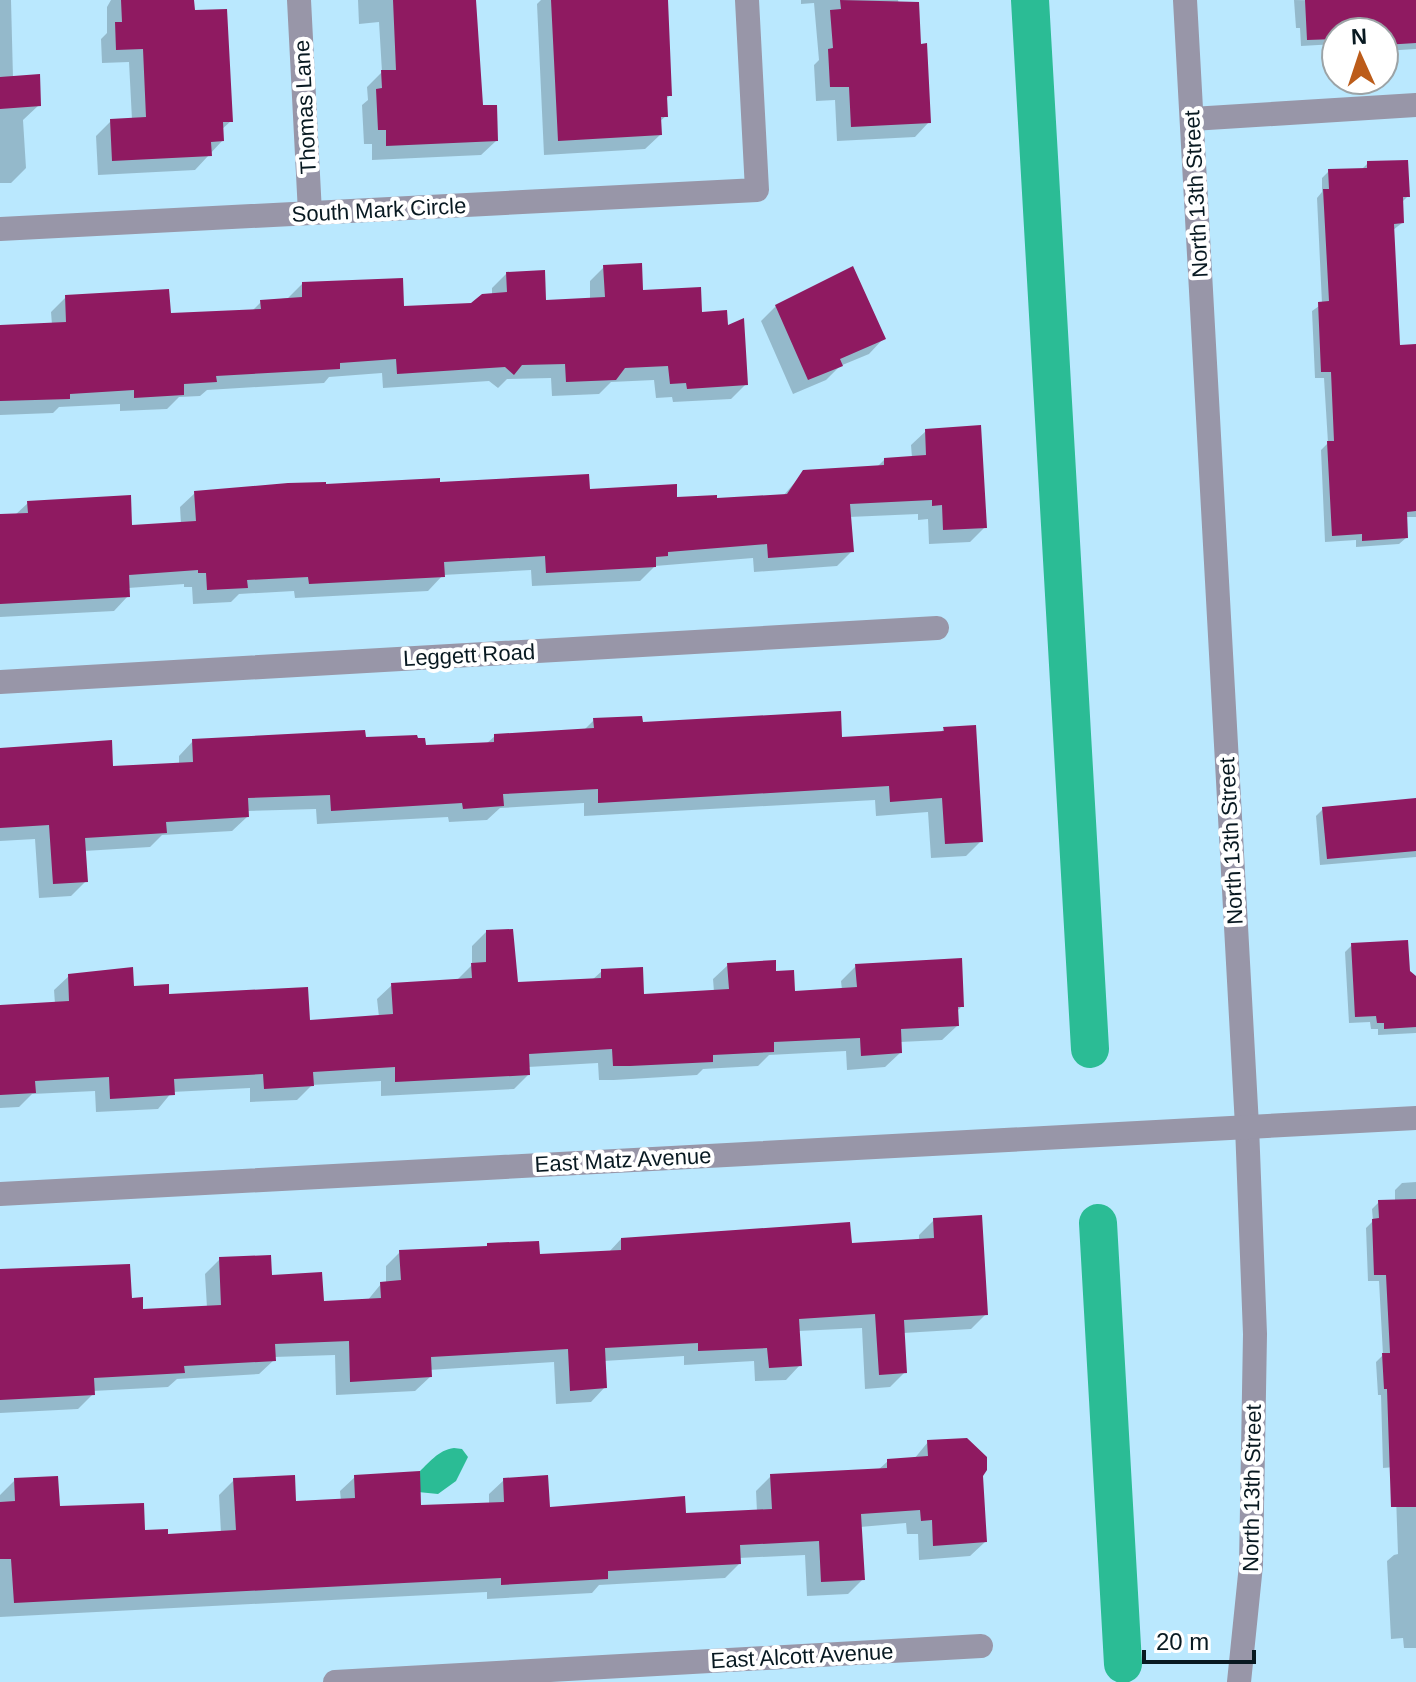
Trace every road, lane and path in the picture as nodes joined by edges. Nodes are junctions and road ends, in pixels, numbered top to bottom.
1 (299, 0) edge
2 (747, 0) edge
3 (1185, 0) edge
4 (1416, 105) edge
5 (1192, 119) junction
6 (310, 213) junction
7 (0, 229) edge
8 (937, 628) dead end
9 (0, 682) edge
10 (1416, 1118) edge
11 (1247, 1126) junction
12 (0, 1194) edge
13 (981, 1646) dead end
14 (335, 1682) edge
15 (1239, 1682) edge

1 - 6 street, Thomas Lane
2 - 6 street, South Mark Circle
3 - 5 street, North 13th Street
4 - 5 street
5 - 11 street, North 13th Street
6 - 7 street, South Mark Circle
8 - 9 street, Leggett Road
10 - 11 street, East Matz Avenue
11 - 12 street, East Matz Avenue
11 - 15 street, North 13th Street
13 - 14 street, East Alcott Avenue

